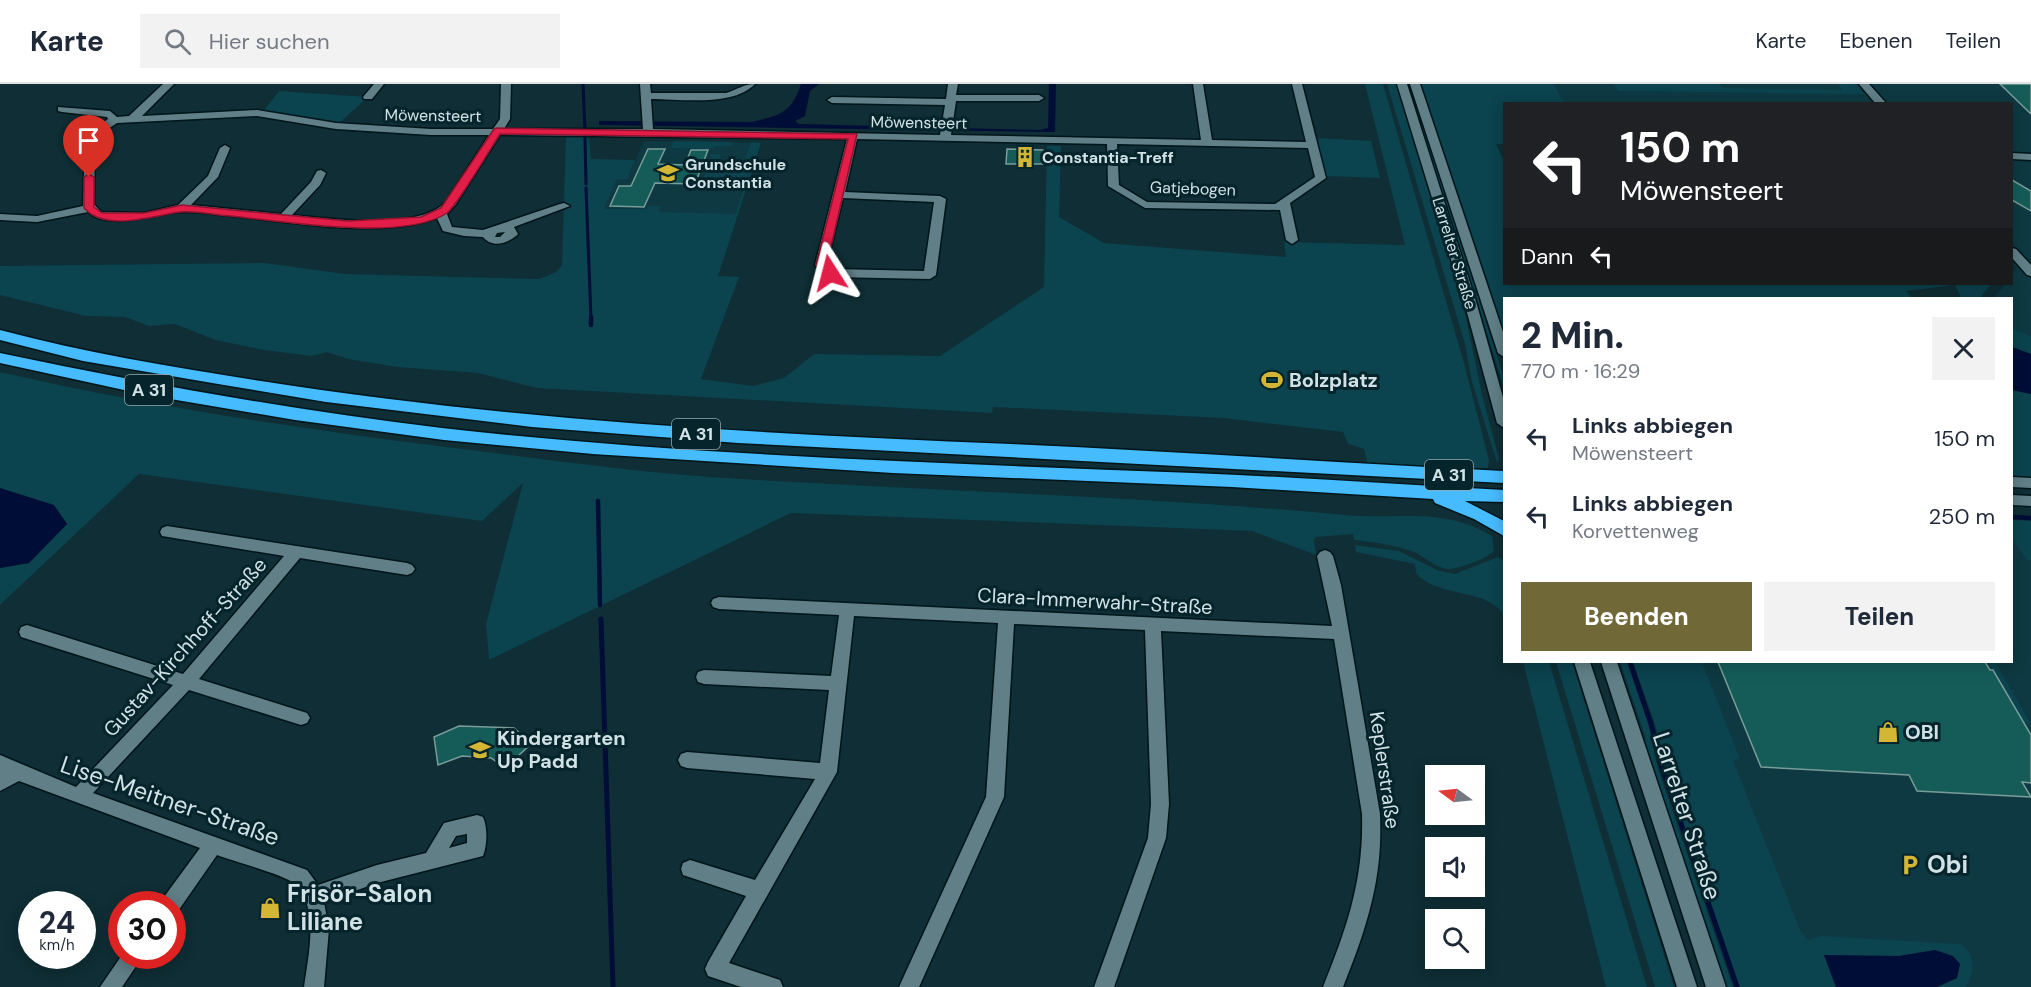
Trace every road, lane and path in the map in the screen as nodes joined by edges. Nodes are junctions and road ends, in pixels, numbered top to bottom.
1 (169, 84) edge
2 (379, 84) edge
3 (506, 84) edge
4 (645, 84) edge
5 (750, 84) edge
6 (953, 84) edge
7 (1198, 84) edge
8 (1297, 84) edge
9 (1402, 84) edge
10 (1415, 84) edge
11 (1864, 84) edge
12 (646, 96) junction
13 (368, 97) dead end
14 (1039, 99) dead end
15 (832, 100) dead end
16 (951, 100) junction
17 (1880, 102) edge
18 (62, 109) dead end
19 (134, 118) junction
20 (114, 120) junction
21 (647, 127) junction
22 (497, 131) junction
23 (946, 132) junction
24 (853, 136) junction
25 (1112, 140) junction
26 (1207, 142) junction
27 (1314, 145) junction
28 (225, 148) dead end
29 (2013, 156) edge
30 (2031, 157) edge
31 (321, 173) dead end
32 (841, 195) junction
33 (1284, 202) junction
34 (564, 206) dead end
35 (89, 208) junction
36 (182, 208) junction
37 (441, 213) junction
38 (0, 217) edge
39 (284, 217) junction
40 (1292, 240) dead end
41 (2013, 253) edge
42 (2031, 272) edge
43 (0, 335) edge
44 (1503, 350) edge
45 (0, 358) edge
46 (1503, 419) edge
47 (1503, 477) edge
48 (2013, 482) edge
49 (2031, 483) edge
50 (1431, 494) junction
51 (1503, 496) edge
52 (2013, 500) edge
53 (2031, 501) edge
54 (1503, 529) edge
55 (167, 532) dead end
56 (297, 552) junction
57 (1325, 556) dead end
58 (407, 569) dead end
59 (719, 603) dead end
60 (847, 611) junction
61 (1006, 618) junction
62 (1153, 624) junction
63 (27, 632) dead end
64 (1340, 633) junction
65 (1581, 663) edge
66 (1609, 663) edge
67 (704, 677) dead end
68 (187, 680) junction
69 (838, 683) junction
70 (301, 718) dead end
71 (687, 760) dead end
72 (0, 763) edge
73 (16, 772) junction
74 (828, 772) junction
75 (0, 783) edge
76 (79, 796) junction
77 (214, 844) junction
78 (433, 859) dead end
79 (690, 869) dead end
80 (180, 891) edge
81 (760, 891) junction
82 (314, 896) junction
83 (124, 969) edge
84 (110, 987) edge
85 (314, 987) edge
86 (773, 987) edge
87 (909, 987) edge
88 (1104, 987) edge
89 (1333, 987) edge
90 (1687, 987) edge
91 (1716, 987) edge

1 - 19 street
2 - 13 street
3 - 22 street
4 - 12 street
5 - 12 street
6 - 16 street
7 - 26 street
8 - 27 street
9 - 46 street, Larrelter Straße
10 - 44 street, Larrelter Straße
11 - 17 street
12 - 21 street
14 - 16 street
15 - 16 street
16 - 23 street
18 - 20 street, Möwensteert
19 - 20 street, Möwensteert
19 - 22 street, Möwensteert
20 - 35 street
21 - 22 street, Möwensteert
21 - 24 street, Möwensteert
22 - 37 street
23 - 24 street, Möwensteert
23 - 25 street, Möwensteert
24 - 32 street
25 - 26 street, Möwensteert
25 - 33 street, Gatjebogen
26 - 27 street, Möwensteert
27 - 33 street, Gatjebogen
28 - 36 street
29 - 30 street
31 - 39 street
32 - 32 street
33 - 40 street
34 - 37 street
35 - 36 street
35 - 38 street
36 - 39 street
37 - 39 street
41 - 42 street
43 - 47 highway, A 31
45 - 50 highway, A 31
48 - 49 street
50 - 51 highway
50 - 54 highway
52 - 53 street
55 - 56 street, Gustav-Kirchhoff-Straße
56 - 58 street, Gustav-Kirchhoff-Straße
56 - 68 street, Gustav-Kirchhoff-Straße
57 - 64 street, Keplerstraße
59 - 60 street, Clara-Immerwahr-Straße
60 - 61 street, Clara-Immerwahr-Straße
60 - 69 street
61 - 62 street, Clara-Immerwahr-Straße
61 - 87 street
62 - 64 street, Clara-Immerwahr-Straße
62 - 88 street
63 - 68 street
64 - 89 street, Keplerstraße
65 - 90 street
66 - 91 street, Larrelter Straße
67 - 69 street
68 - 70 street
68 - 76 street, Gustav-Kirchhoff-Straße
69 - 74 street
71 - 74 street
72 - 73 street, Lise-Meitner-Straße
73 - 75 street
73 - 76 street, Lise-Meitner-Straße
74 - 81 street
76 - 77 street, Lise-Meitner-Straße
77 - 80 street
77 - 82 street, Lise-Meitner-Straße
78 - 82 street
79 - 81 street
81 - 86 street
82 - 85 street
83 - 84 street

